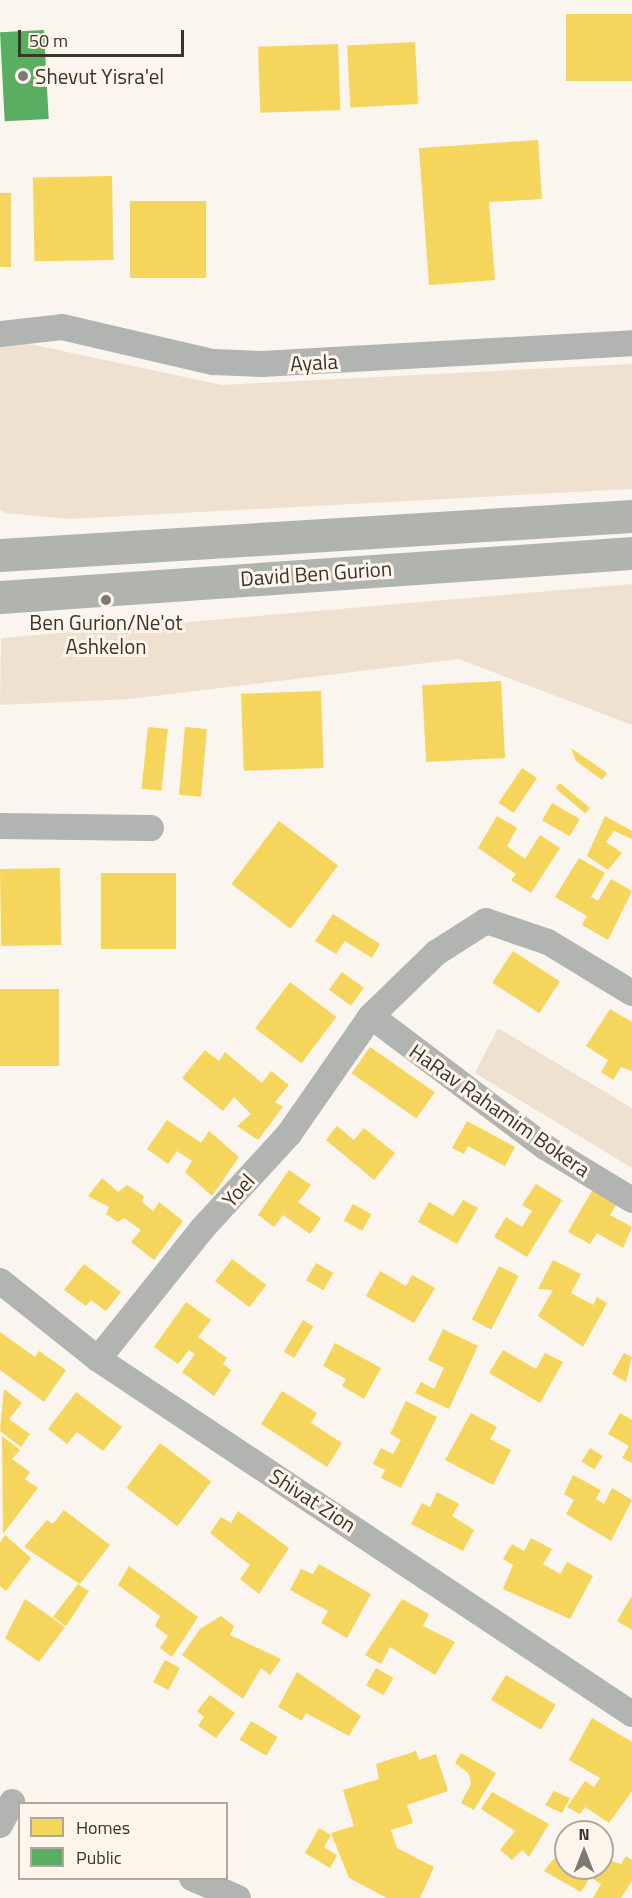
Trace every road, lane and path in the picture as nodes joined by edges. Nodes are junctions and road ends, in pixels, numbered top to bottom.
1 (0, 334) edge
2 (632, 343) edge
3 (632, 516) edge
4 (6, 550) edge
5 (632, 552) edge
6 (0, 597) edge
7 (0, 826) edge
8 (151, 828) dead end
9 (632, 993) edge
10 (371, 1016) junction
11 (632, 1200) edge
12 (0, 1281) edge
13 (98, 1359) junction
14 (632, 1714) edge
15 (10, 1801) edge
16 (0, 1825) edge
17 (197, 1880) edge
18 (238, 1898) edge

1 - 2 street, Ayala
3 - 4 main road, David Ben Gurion
5 - 6 main road, David Ben Gurion
7 - 8 street
9 - 10 street, Yoel
10 - 11 street, HaRav Rahamim Bokera
10 - 13 street, Yoel
12 - 13 street, Shivat Zion
13 - 14 street, Shivat Zion
15 - 16 street
17 - 18 street

